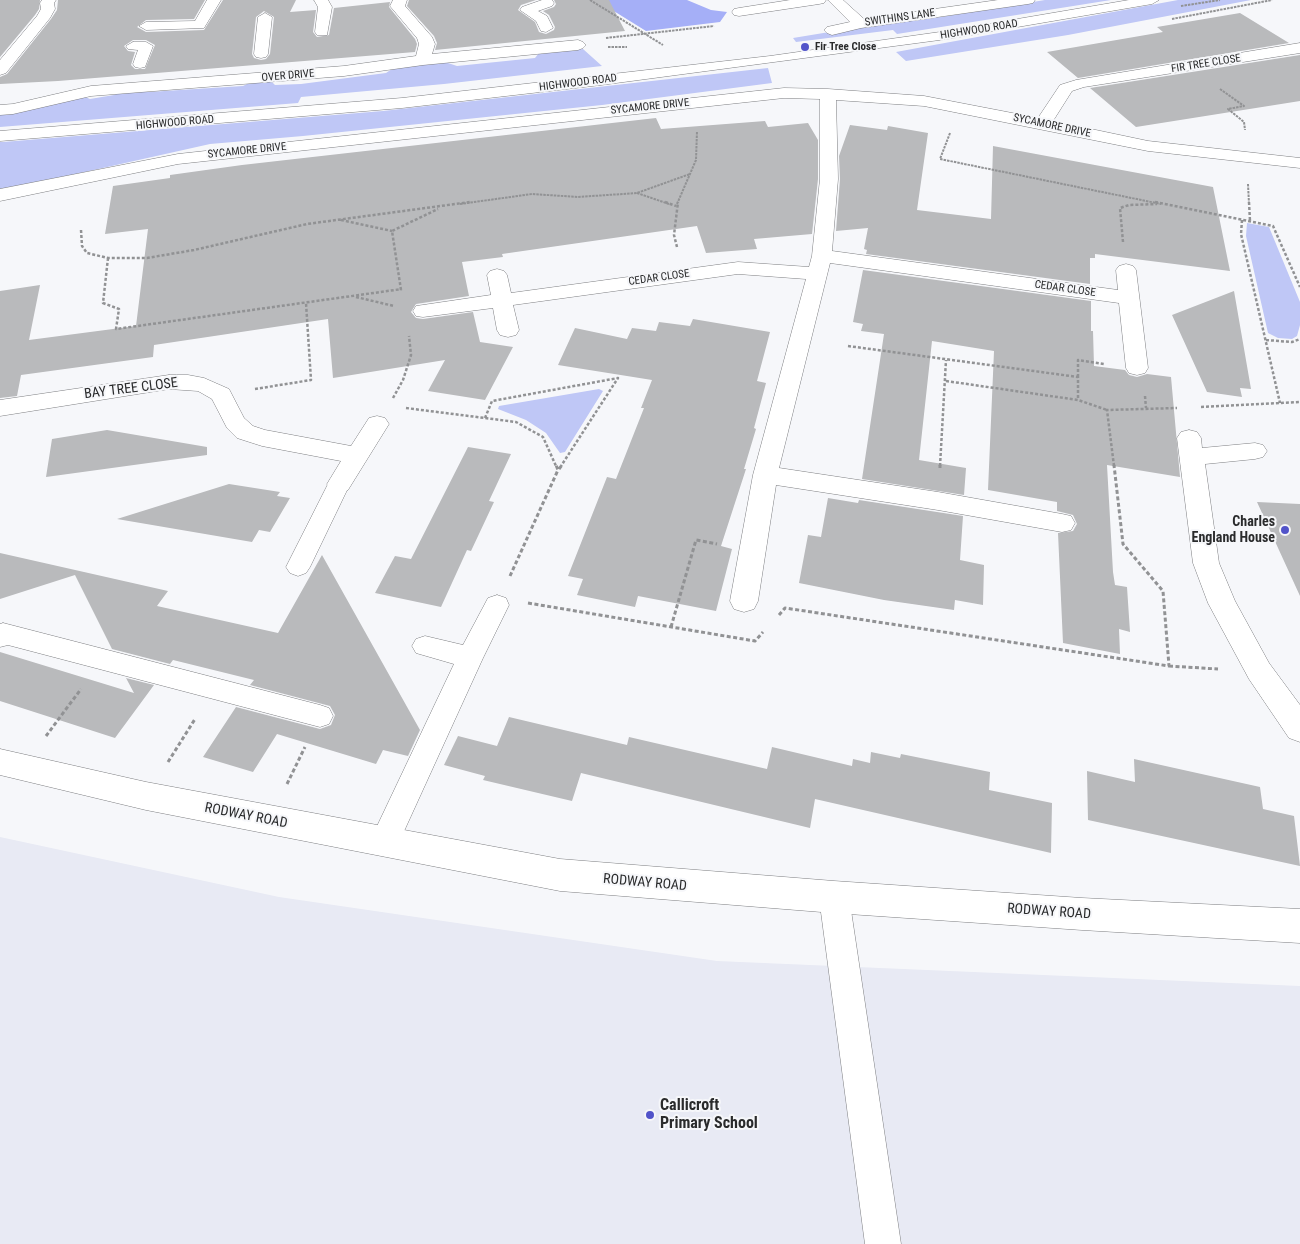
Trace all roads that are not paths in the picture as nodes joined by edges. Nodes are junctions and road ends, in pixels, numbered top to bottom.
1 (49, 0) edge
2 (214, 0) edge
3 (321, 0) edge
4 (400, 0) edge
5 (818, 0) edge
6 (835, 0) edge
7 (1028, 0) edge
8 (1152, 0) edge
9 (1009, 1) edge
10 (547, 3) dead end
11 (739, 12) dead end
12 (265, 17) dead end
13 (861, 24) junction
14 (146, 26) dead end
15 (832, 30) dead end
16 (322, 32) dead end
17 (550, 38) junction
18 (578, 45) road end
19 (133, 46) dead end
20 (1300, 48) edge
21 (423, 60) junction
22 (259, 66) junction
23 (0, 70) edge
24 (136, 75) junction
25 (828, 94) junction
26 (0, 110) edge
27 (1043, 124) junction
28 (0, 136) edge
29 (1300, 163) edge
30 (0, 195) edge
31 (819, 265) junction
32 (1126, 270) road end
33 (496, 276) dead end
34 (1129, 298) junction
35 (502, 301) junction
36 (423, 311) dead end
37 (508, 330) dead end
38 (1137, 368) dead end
39 (0, 408) edge
40 (377, 424) road end
41 (1255, 451) dead end
42 (358, 455) junction
43 (765, 475) junction
44 (339, 484) joint
45 (1062, 523) dead end
46 (298, 567) dead end
47 (744, 601) dead end
48 (497, 605) road end
49 (0, 637) edge
50 (424, 646) dead end
51 (470, 657) junction
52 (320, 716) road end
53 (1299, 725) edge
54 (11, 765) edge
55 (385, 841) junction
56 (834, 898) junction
57 (1300, 926) edge
58 (883, 1244) edge

1 - 23 street
2 - 14 lane
3 - 16 lane
4 - 21 street
5 - 11 street
6 - 13 street
7 - 9 street, SWITHINS LANE
8 - 28 lane, HIGHWOOD ROAD
9 - 13 street, SWITHINS LANE
10 - 17 lane
12 - 22 lane
13 - 15 street, SWITHINS LANE
17 - 18 street, OVER DRIVE
17 - 21 street, OVER DRIVE
19 - 24 lane
20 - 27 street, FIR TREE CLOSE
21 - 22 street, OVER DRIVE
22 - 24 street, OVER DRIVE
24 - 26 street, OVER DRIVE
25 - 27 street, SYCAMORE DRIVE
25 - 30 street, SYCAMORE DRIVE
25 - 31 street
27 - 29 street, SYCAMORE DRIVE
31 - 34 street, CEDAR CLOSE
31 - 35 street, CEDAR CLOSE
31 - 43 street
32 - 34 street
33 - 35 street
34 - 38 street
35 - 36 street, CEDAR CLOSE
35 - 37 street
39 - 42 street, BAY TREE CLOSE
40 - 42 street
41 - 53 street
42 - 44 street
43 - 45 street
43 - 47 street
44 - 46 lane
48 - 51 lane
49 - 52 lane
50 - 51 lane
51 - 55 lane
54 - 55 street, RODWAY ROAD
55 - 56 street, RODWAY ROAD
56 - 57 street, RODWAY ROAD
56 - 58 lane

